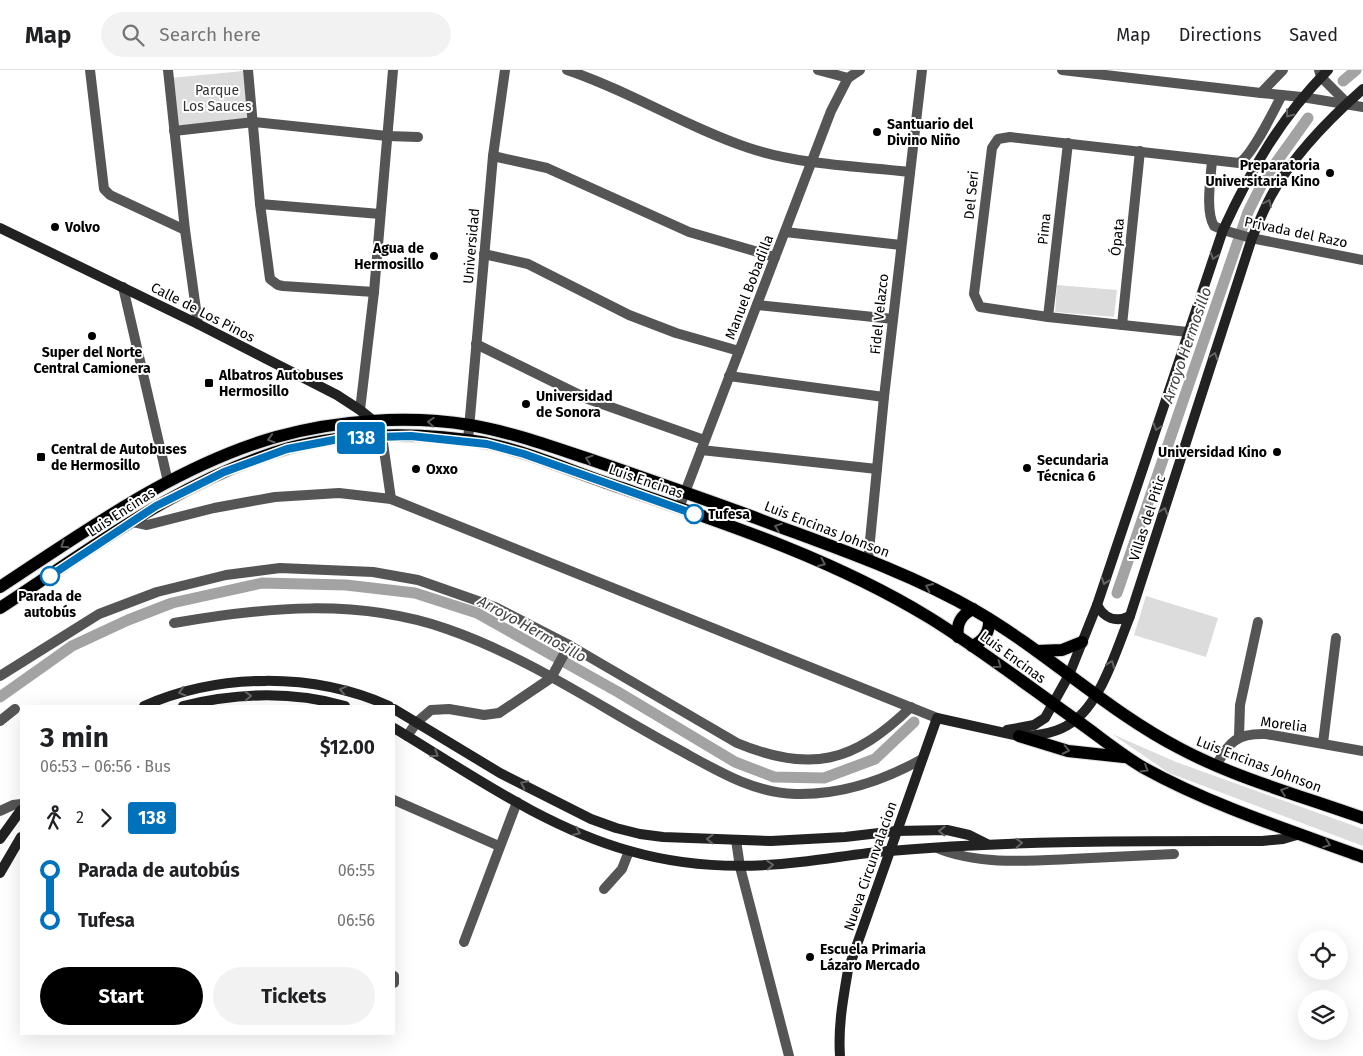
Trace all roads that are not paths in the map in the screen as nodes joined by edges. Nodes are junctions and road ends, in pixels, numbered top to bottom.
1 (90, 70) edge
2 (168, 70) edge
3 (248, 70) edge
4 (393, 70) edge
5 (505, 70) edge
6 (567, 70) edge
7 (818, 70) edge
8 (860, 70) edge
9 (922, 70) edge
10 (1062, 70) edge
11 (1284, 70) edge
12 (1323, 72) edge
13 (848, 78) junction
14 (1363, 89) edge
15 (1261, 93) junction
16 (1282, 95) junction
17 (1302, 97) junction
18 (1347, 103) junction
19 (1363, 106) edge
20 (254, 122) junction
21 (174, 131) junction
22 (387, 136) junction
23 (418, 137) dead end
24 (1068, 143) junction
25 (1140, 151) junction
26 (493, 156) junction
27 (1212, 160) junction
28 (812, 161) junction
29 (910, 172) junction
30 (260, 204) junction
31 (380, 214) junction
32 (0, 228) edge
33 (185, 230) junction
34 (1223, 230) junction
35 (785, 232) junction
36 (1252, 238) junction
37 (901, 245) junction
38 (484, 254) junction
39 (775, 257) junction
40 (1363, 260) edge
41 (123, 287) junction
42 (374, 292) junction
43 (757, 305) junction
44 (1048, 317) junction
45 (893, 319) junction
46 (198, 324) junction
47 (1122, 326) junction
48 (1188, 332) junction
49 (476, 344) junction
50 (739, 351) junction
51 (729, 376) junction
52 (884, 397) junction
53 (360, 410) junction
54 (374, 422) junction
55 (468, 425) junction
56 (382, 436) junction
57 (468, 440) junction
58 (702, 444) junction
59 (877, 470) junction
60 (168, 482) junction
61 (685, 491) junction
62 (391, 499) junction
63 (679, 508) junction
64 (133, 522) junction
65 (868, 561) junction
66 (0, 587) edge
67 (1097, 605) junction
68 (0, 608) edge
69 (973, 609) junction
70 (1130, 616) junction
71 (989, 619) junction
72 (1258, 622) dead end
73 (174, 623) dead end
74 (958, 637) junction
75 (1336, 638) dead end
76 (1082, 642) junction
77 (569, 645) junction
78 (972, 646) junction
79 (1037, 651) junction
80 (1069, 675) junction
81 (0, 676) edge
82 (551, 678) junction
83 (1095, 695) junction
84 (147, 705) edge
85 (189, 705) edge
86 (341, 705) edge
87 (386, 705) edge
88 (1054, 705) junction
89 (911, 707) junction
90 (15, 709) dead end
91 (395, 710) edge
92 (937, 718) junction
93 (1076, 720) junction
94 (0, 721) edge
95 (418, 722) junction
96 (395, 729) edge
97 (1001, 731) junction
98 (407, 736) junction
99 (1019, 736) junction
100 (1239, 737) junction
101 (1323, 743) junction
102 (1363, 751) edge
103 (1124, 756) junction
104 (922, 759) junction
105 (1216, 766) junction
106 (395, 800) edge
107 (517, 802) junction
108 (20, 804) edge
109 (0, 811) edge
110 (20, 811) edge
111 (1363, 818) edge
112 (896, 831) junction
113 (1301, 834) junction
114 (0, 839) edge
115 (20, 839) edge
116 (736, 840) junction
117 (988, 844) junction
118 (499, 846) junction
119 (938, 848) junction
120 (890, 850) junction
121 (630, 851) junction
122 (1174, 854) dead end
123 (1363, 857) edge
124 (740, 867) junction
125 (0, 873) edge
126 (604, 889) dead end
127 (464, 942) dead end
128 (789, 1056) edge
129 (840, 1056) edge

1 - 33 street
2 - 21 street
3 - 20 street
4 - 22 street
5 - 26 street, Universidad
6 - 28 street
7 - 13 street
8 - 13 street
9 - 29 street, Fidel Velazco
10 - 15 street
11 - 15 street
12 - 17 street, Villas del Pitic
12 - 18 street
13 - 28 street, Manuel Bobadilla
14 - 18 street, Villas del Pitic
15 - 16 street
16 - 17 street
16 - 27 street, Del Seri
17 - 18 street
17 -> 34 street, Villas del Pitic
18 - 19 street
36 -> 18 street, Villas del Pitic
20 - 21 street
20 - 22 street
20 - 30 street
21 - 33 street
22 - 23 street
22 - 31 street
24 - 25 street, Del Seri
24 - 44 street, Pima
24 - 44 street, Del Seri
25 - 27 street, Del Seri
25 - 47 street, Ópata
26 - 38 street, Universidad
26 - 39 street
27 - 34 street
28 - 29 street
28 - 35 street, Manuel Bobadilla
29 - 37 street, Fidel Velazco
30 - 31 street
30 - 42 street
31 - 42 street
32 - 41 street, Calle de Los Pinos
33 - 46 street
34 - 36 street, Privada del Razo
34 -> 48 street, Villas del Pitic
35 - 37 street
35 - 39 street, Manuel Bobadilla
36 - 40 street, Privada del Razo
70 -> 36 street, Villas del Pitic
37 - 45 street, Fidel Velazco
38 - 49 street, Universidad
38 - 50 street
39 - 43 street, Manuel Bobadilla
41 - 46 street, Calle de Los Pinos
41 - 60 street
42 - 53 street
43 - 45 street
43 - 50 street, Manuel Bobadilla
44 - 47 street, Del Seri
45 - 52 street, Fidel Velazco
46 - 53 street, Calle de Los Pinos
47 - 48 street, Del Seri
48 -> 67 street, Villas del Pitic
49 - 55 street, Universidad
49 - 58 street
50 - 51 street, Manuel Bobadilla
51 - 52 street
51 - 58 street, Manuel Bobadilla
52 - 59 street, Fidel Velazco
53 - 54 street, Calle de Los Pinos
55 -> 54 main road, Luis Encinas Johnson
54 - 56 street, Calle de Los Pinos
54 -> 60 main road, Luis Encinas Johnson
55 - 57 street, Universidad
61 -> 55 main road, Luis Encinas Johnson
56 - 57 main road, Luis Encinas
56 - 62 street
56 - 64 main road, Luis Encinas
57 - 63 main road, Luis Encinas
58 - 59 street
58 - 61 street, Manuel Bobadilla
59 - 65 street, Fidel Velazco
60 -> 66 main road, Luis Encinas Johnson
61 - 63 street, Manuel Bobadilla
65 -> 61 main road, Luis Encinas Johnson
62 - 64 street
62 - 89 street
63 -> 74 main road, Luis Encinas
64 - 68 main road, Luis Encinas
69 -> 65 main road, Luis Encinas Johnson
67 - 70 street
67 - 76 street, Villas del Pitic
69 - 71 main road, Luis Encinas Johnson
69 - 74 main road
83 -> 70 street, Villas del Pitic
71 - 78 main road
71 - 79 main road, Luis Encinas Johnson
72 - 100 street
73 - 82 street
74 - 78 main road, Luis Encinas
75 - 101 street
76 - 79 main road
76 - 80 street, Villas del Pitic
77 - 81 street
77 - 82 street
77 - 89 street
78 -> 88 main road, Luis Encinas
79 - 80 main road, Luis Encinas Johnson
80 - 83 main road, Luis Encinas Johnson
80 - 88 street, Villas del Pitic
82 - 95 street
82 - 104 street
83 - 93 street, Villas del Pitic
83 - 105 main road, Luis Encinas Johnson
87 -> 84 street
85 -> 86 street
88 - 93 main road, Luis Encinas
88 - 97 street, Villas del Pitic
89 - 92 street
90 - 94 street
91 - 95 street
92 - 97 street
92 - 104 street, Nueva Circunvalacion
93 - 99 street
93 - 103 main road, Luis Encinas
95 - 98 street
116 -> 95 street
96 - 98 street
97 - 99 street
98 -> 107 street
99 -> 103 main road
100 - 101 street, Morelia
100 - 105 street
101 - 102 street, Morelia
103 -> 113 main road, Luis Encinas
104 - 112 street, Nueva Circunvalacion
111 -> 105 main road, Luis Encinas Johnson
106 - 118 street
107 - 118 street
107 -> 121 street
108 - 109 street
110 - 114 street
112 - 116 street
117 -> 112 street
112 - 120 street, Nueva Circunvalacion
117 -> 113 street
113 -> 123 main road, Luis Encinas
115 - 125 street
116 - 124 street
117 - 119 street
118 - 127 street
119 - 120 street
119 - 122 street
124 -> 120 street
120 - 129 street, Nueva Circunvalacion
121 - 124 street
121 - 126 street
124 - 128 street

